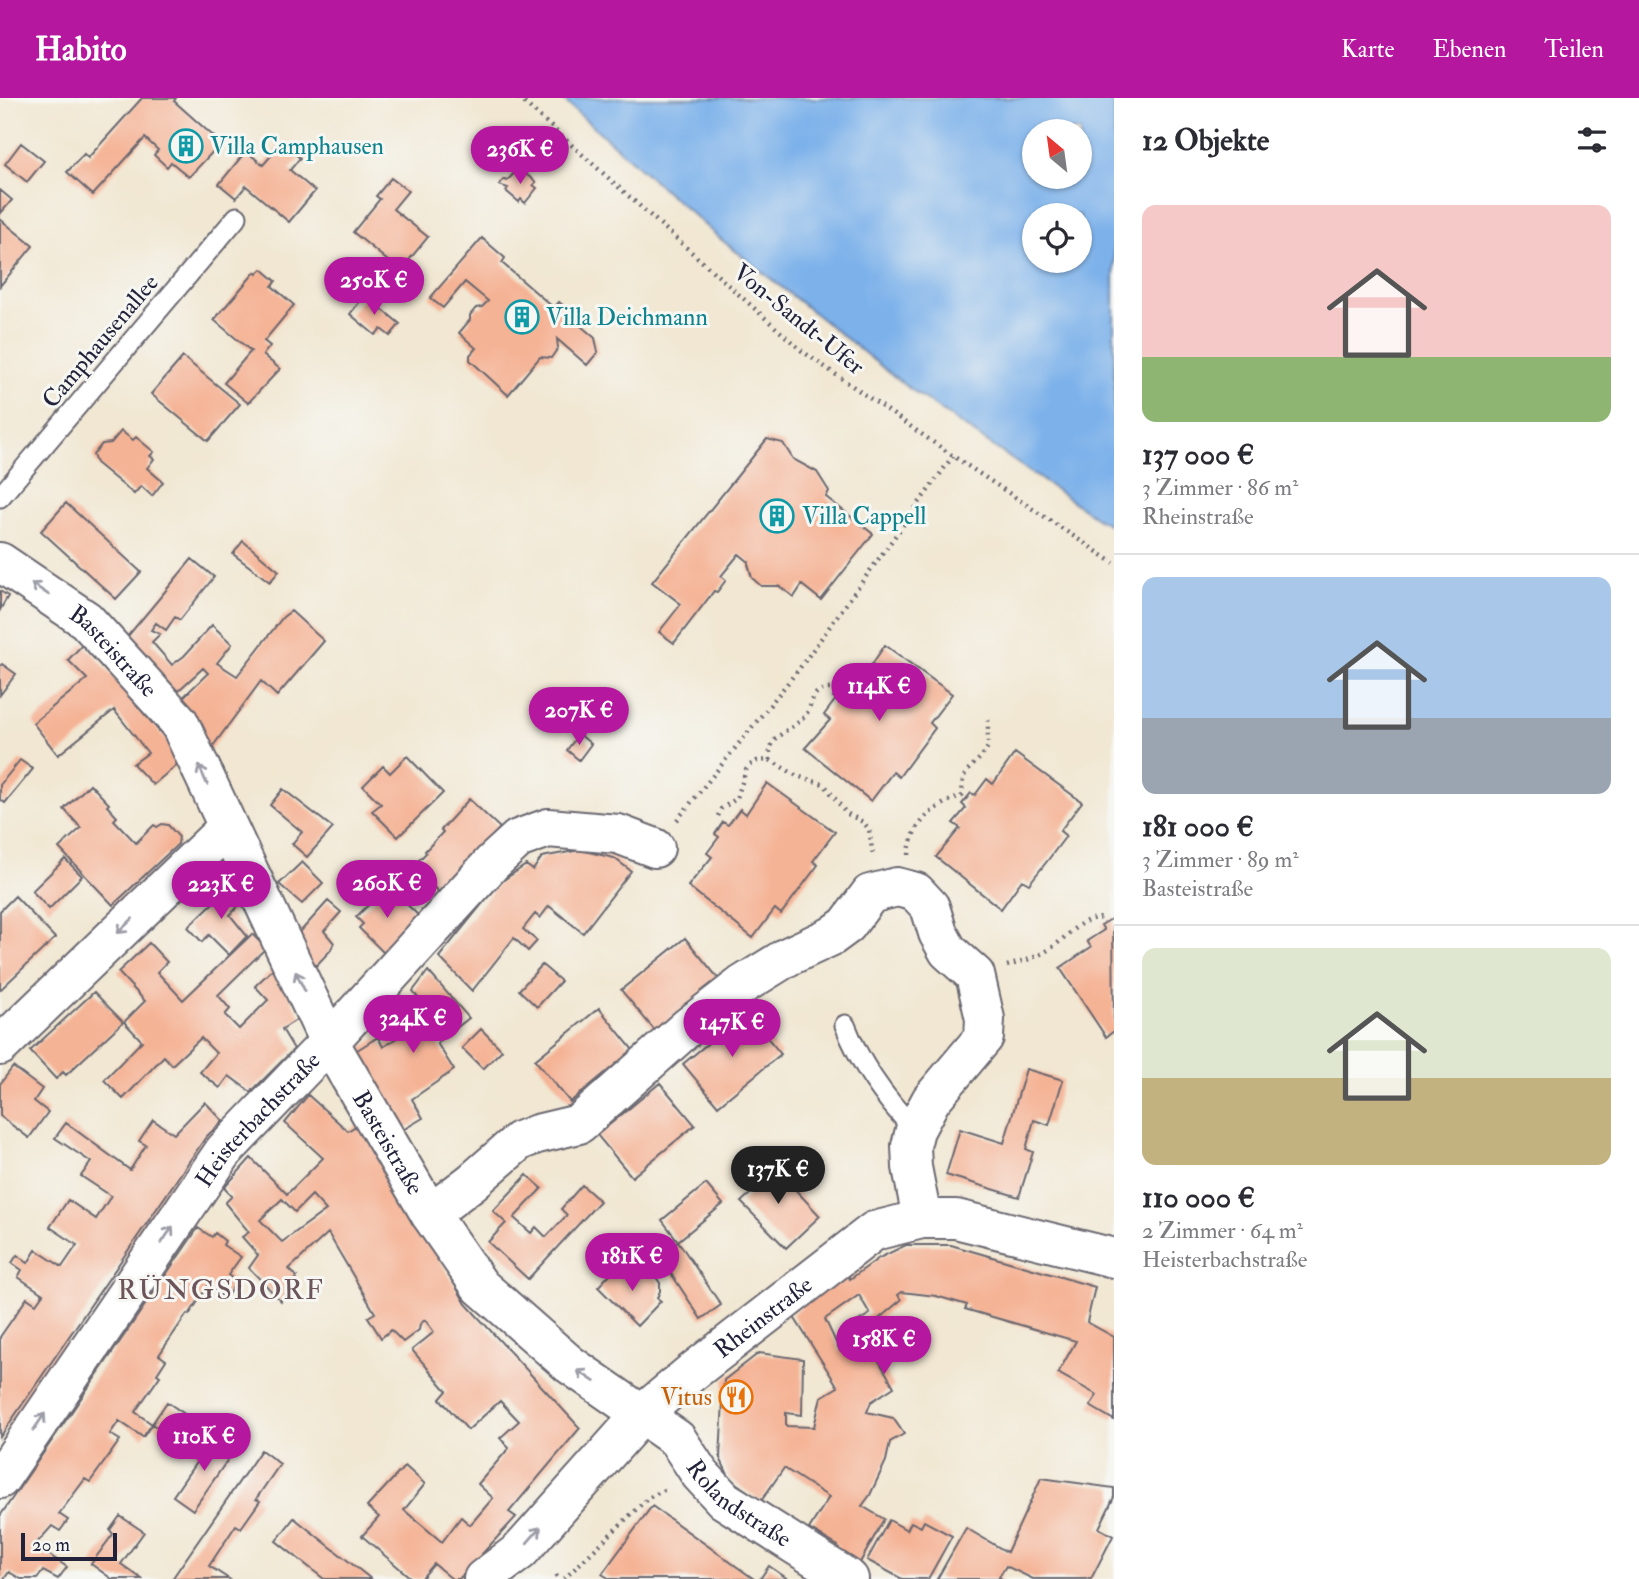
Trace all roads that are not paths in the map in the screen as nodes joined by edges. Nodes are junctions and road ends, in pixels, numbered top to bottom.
1 (237, 218) dead end
2 (0, 497) edge
3 (0, 562) edge
4 (227, 828) junction
5 (655, 848) road end
6 (845, 1026) dead end
7 (329, 1042) junction
8 (0, 1046) edge
9 (915, 1130) junction
10 (430, 1214) junction
11 (922, 1219) junction
12 (1114, 1258) edge
13 (642, 1414) junction
14 (0, 1479) edge
15 (483, 1579) edge
16 (849, 1579) edge

1 - 2 lane, Camphausenallee
4 -> 3 street, Basteistraße
7 -> 4 street, Basteistraße
4 -> 8 street
5 - 7 street, Heisterbachstraße
6 - 9 lane
7 - 10 street, Basteistraße
14 -> 7 street, Heisterbachstraße
9 - 10 street
9 - 11 street
13 -> 10 street, Basteistraße
11 - 12 street, Rheinstraße
11 - 13 street, Rheinstraße
15 -> 13 street, Rheinstraße
13 - 16 street, Rolandstraße

